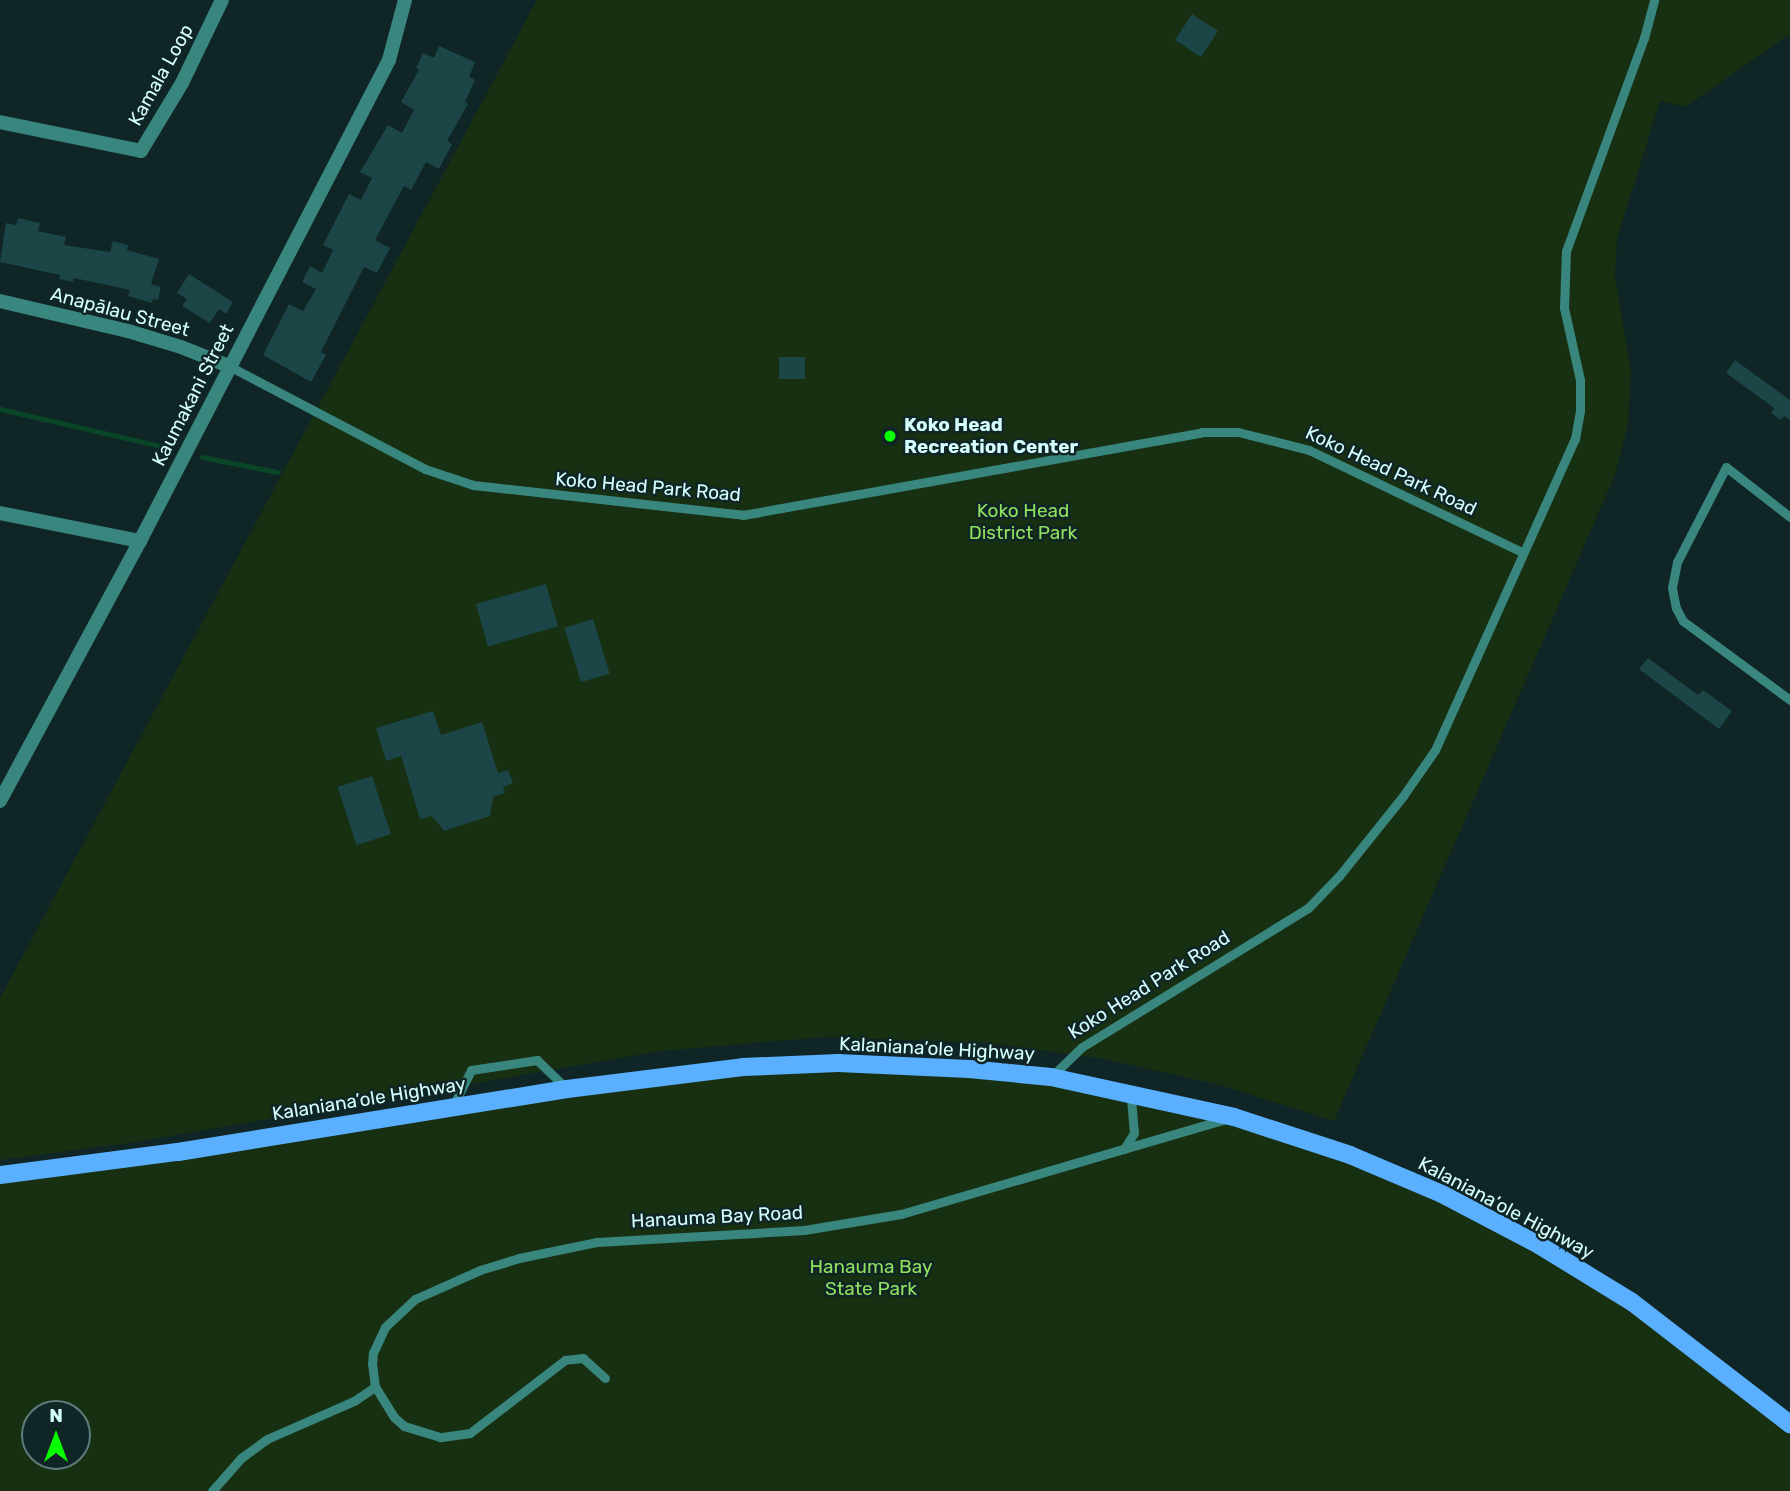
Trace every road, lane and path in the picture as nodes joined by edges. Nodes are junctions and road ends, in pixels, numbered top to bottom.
1 (222, 0) edge
2 (405, 0) edge
3 (1654, 0) edge
4 (0, 122) edge
5 (0, 301) edge
6 (229, 366) junction
7 (0, 513) edge
8 (1790, 517) edge
9 (140, 541) junction
10 (1522, 552) junction
11 (1790, 700) edge
12 (0, 800) edge
13 (1051, 1077) junction
14 (567, 1089) junction
15 (1131, 1093) junction
16 (453, 1106) junction
17 (1234, 1117) junction
18 (1124, 1149) junction
19 (0, 1175) edge
20 (605, 1378) dead end
21 (374, 1387) junction
22 (1790, 1424) edge
23 (212, 1491) edge

1 - 4 street, Kamala Loop
2 - 6 street, Kaumakani Street
3 - 10 lane, Koko Head Park Road
5 - 6 street, Anapālau Street
6 - 9 street, Kaumakani Street
6 - 10 lane, Koko Head Park Road
7 - 9 street
8 - 11 lane
9 - 12 street, Kaumakani Street
10 - 13 lane, Koko Head Park Road
13 - 14 main road, Kalaniana’ole Highway
13 - 15 main road, Kalaniana’ole Highway
14 - 16 main road, Kalaniana’ole Highway
14 - 16 lane
15 - 17 main road, Kalaniana’ole Highway
15 - 18 lane
16 - 19 main road, Kalaniana’ole Highway
17 - 18 lane, Hanauma Bay Road
17 - 22 main road, Kalaniana’ole Highway
18 - 21 lane, Hanauma Bay Road
20 - 21 lane
21 - 23 lane

